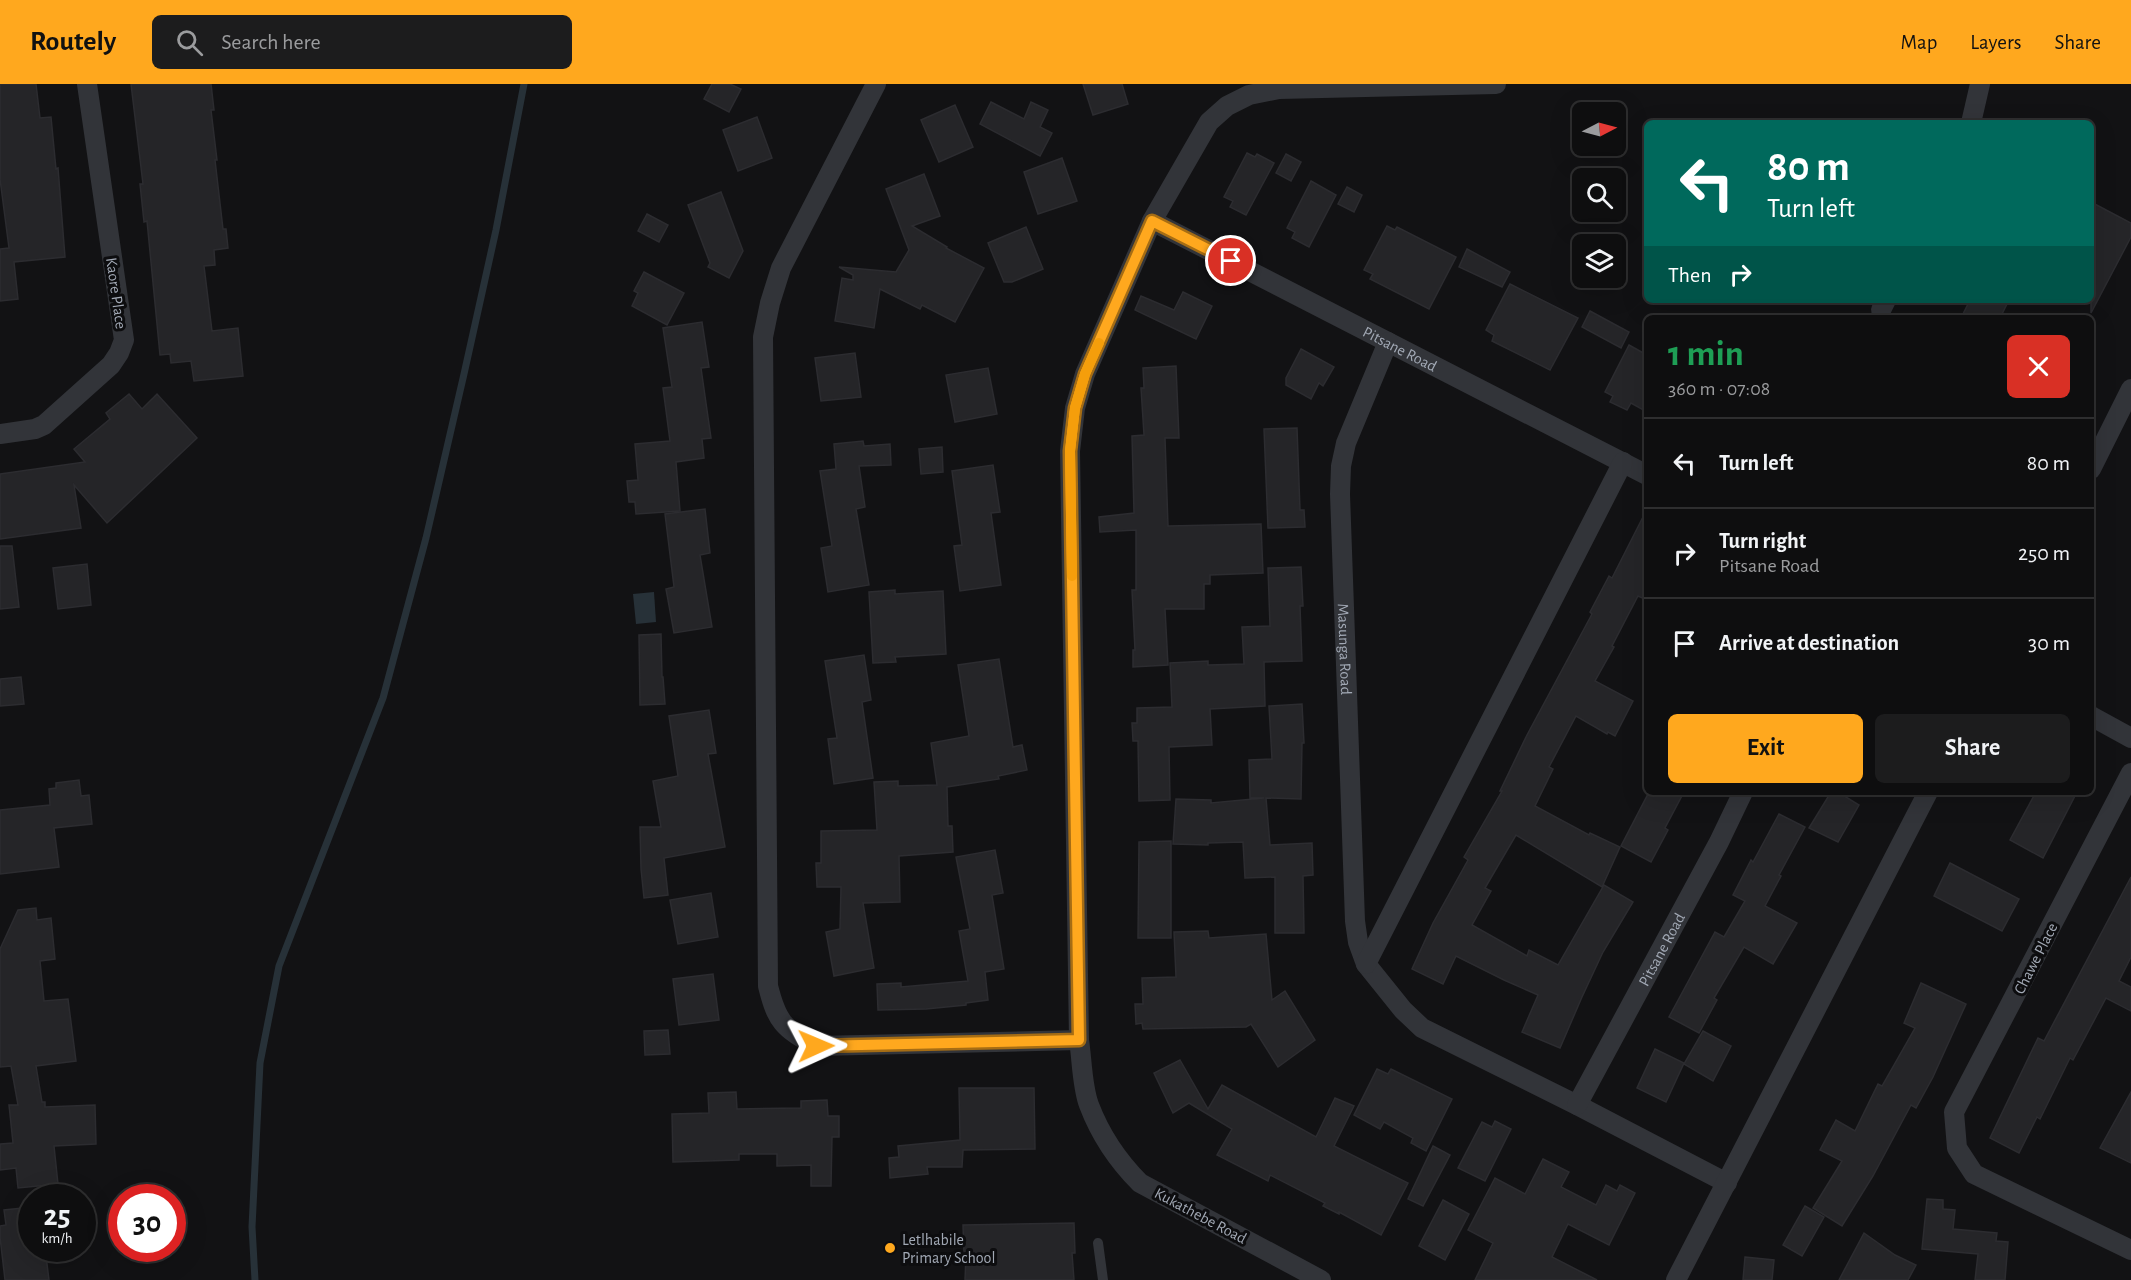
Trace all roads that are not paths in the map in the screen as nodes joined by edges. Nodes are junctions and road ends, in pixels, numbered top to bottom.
1 (87, 84) edge
2 (876, 84) edge
3 (1496, 84) edge
4 (1980, 84) edge
5 (1972, 120) edge
6 (1152, 221) junction
7 (1388, 342) junction
8 (2131, 389) edge
9 (0, 434) edge
10 (1623, 462) junction
11 (2094, 463) edge
12 (1644, 473) edge
13 (2094, 718) edge
14 (2131, 738) edge
15 (2131, 773) edge
16 (1742, 795) edge
17 (1926, 795) edge
18 (1366, 964) junction
19 (1079, 1040) junction
20 (1577, 1105) junction
21 (1726, 1184) junction
22 (1098, 1243) dead end
23 (2131, 1250) edge
24 (1103, 1280) edge
25 (1321, 1280) edge
26 (1676, 1280) edge

1 - 9 street, Kaore Place
2 - 19 street
3 - 6 street, Kukathebe Road
4 - 5 street
6 - 7 street, Pitsane Road
6 - 19 street, Kukathebe Road
7 - 10 street, Pitsane Road
7 - 18 street, Masunga Road
8 - 11 street
10 - 12 street, Pitsane Road
10 - 18 street
13 - 14 street
15 - 23 street, Chawe Place
16 - 20 street, Pitsane Road
17 - 21 street
18 - 20 street
19 - 25 street, Kukathebe Road
20 - 21 street
21 - 26 street
22 - 24 lane

